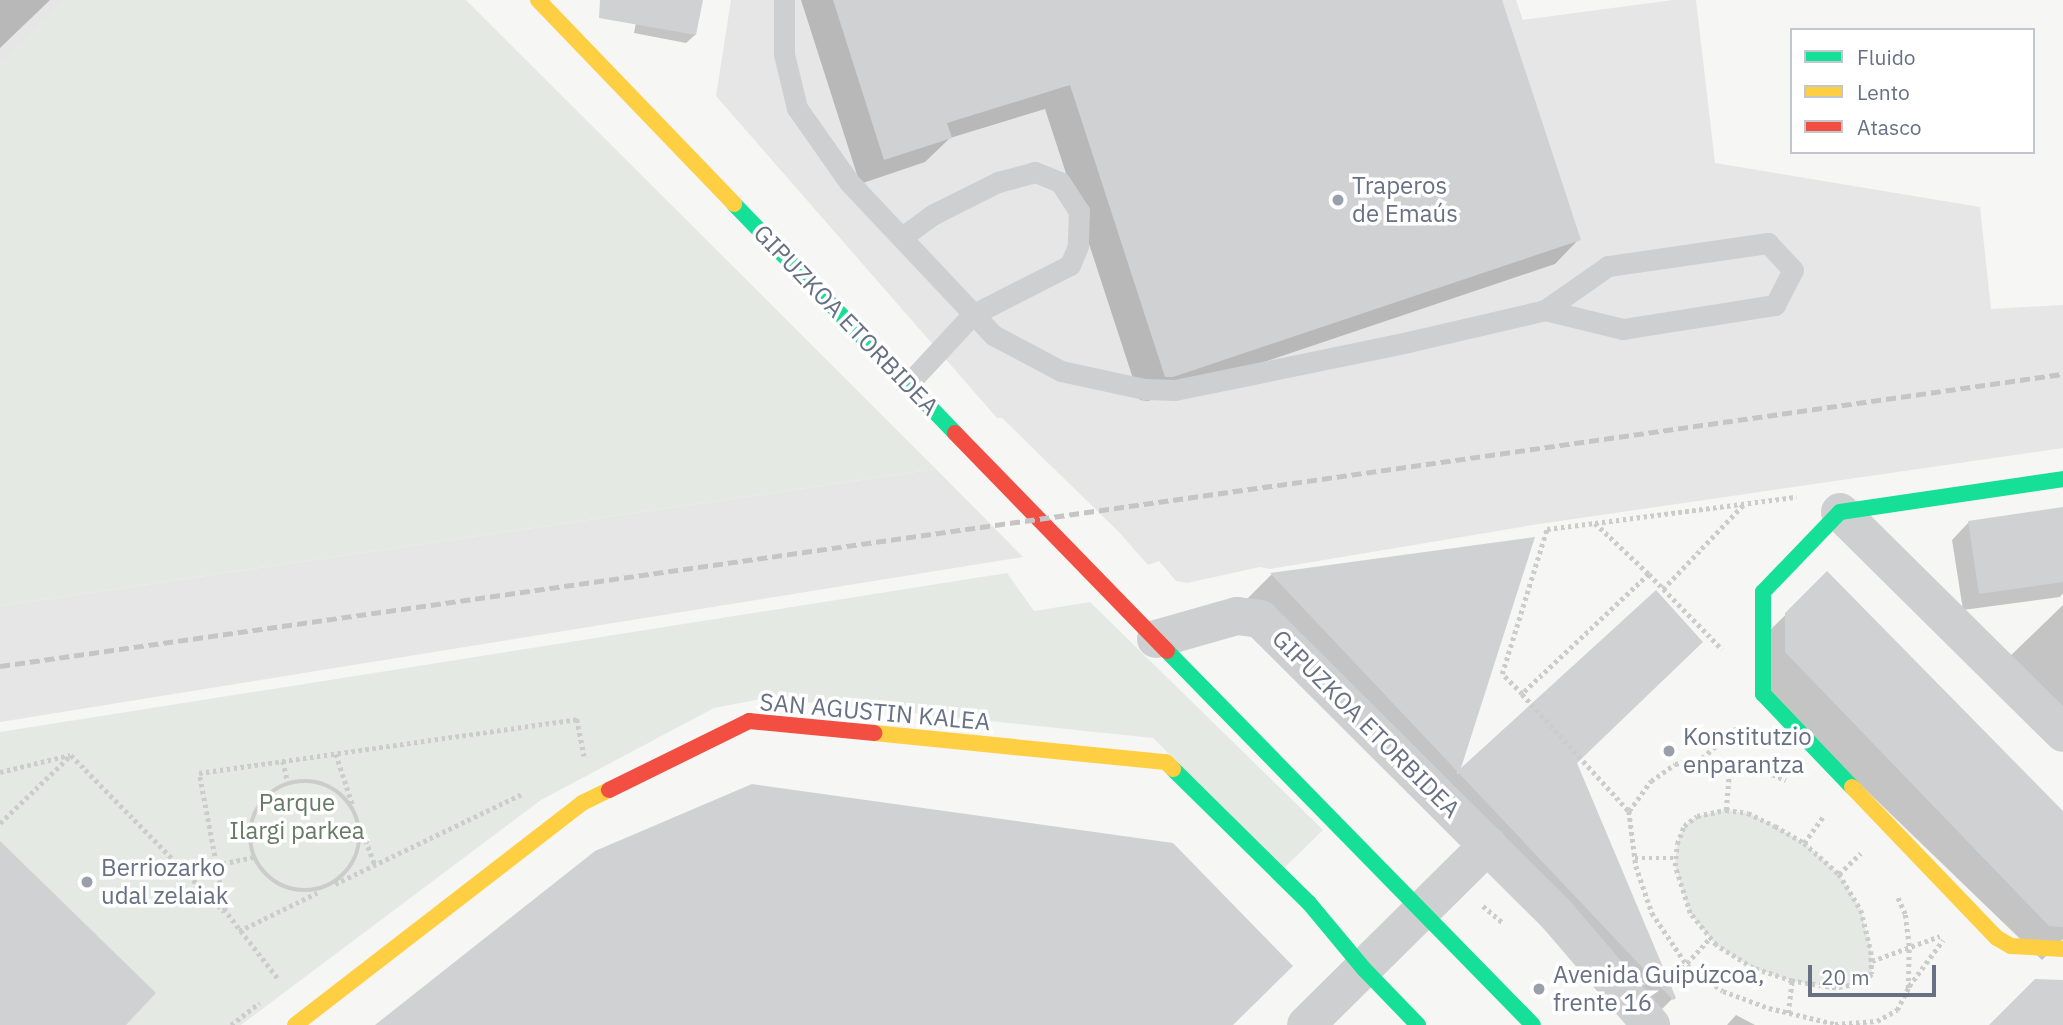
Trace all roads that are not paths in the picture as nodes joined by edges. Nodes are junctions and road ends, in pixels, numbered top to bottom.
1 (538, 0) edge
2 (784, 0) edge
3 (902, 237) junction
4 (1545, 310) junction
5 (972, 314) junction
6 (908, 384) junction
7 (2063, 480) edge
8 (1840, 512) junction
9 (1156, 639) junction
10 (2063, 733) edge
11 (1488, 845) junction
12 (1423, 910) junction
13 (2063, 949) edge
14 (1364, 969) junction
15 (295, 1025) edge
16 (1306, 1025) edge
17 (1418, 1025) edge
18 (1533, 1025) edge
19 (1651, 1025) edge

1 - 6 street, GIPUZKOA ETORBIDEA
2 - 3 lane
3 - 5 lane
3 - 5 lane
4 - 4 lane
4 - 5 lane
5 - 6 lane
6 - 9 street, GIPUZKOA ETORBIDEA
7 - 8 street
8 - 10 street
8 - 13 street
9 - 11 street, GIPUZKOA ETORBIDEA
9 - 12 street, GIPUZKOA ETORBIDEA
11 - 12 street
11 - 19 street, GIPUZKOA ETORBIDEA
12 - 14 street
12 - 18 street, GIPUZKOA ETORBIDEA
14 - 15 street, SAN AGUSTIN KALEA
14 - 16 street
14 - 17 street

